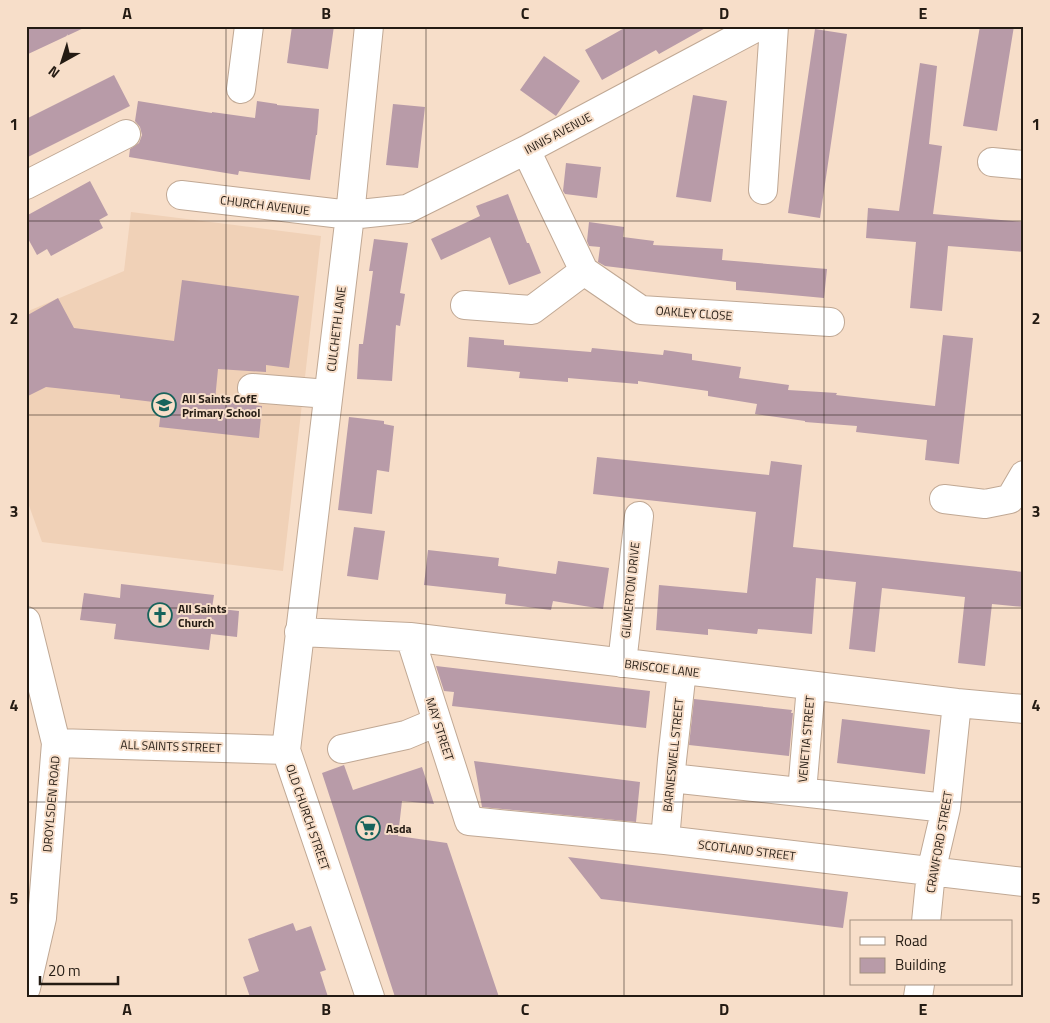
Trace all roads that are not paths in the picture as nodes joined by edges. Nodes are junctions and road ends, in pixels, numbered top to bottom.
1 (250, 26) edge
2 (369, 26) edge
3 (759, 26) edge
4 (774, 26) edge
5 (241, 89) dead end
6 (126, 134) dead end
7 (526, 150) junction
8 (992, 162) dead end
9 (1024, 165) edge
10 (26, 185) edge
11 (763, 190) dead end
12 (181, 195) dead end
13 (350, 215) junction
14 (584, 271) junction
15 (465, 305) dead end
16 (830, 322) dead end
17 (252, 388) dead end
18 (328, 394) junction
19 (1024, 475) edge
20 (944, 499) dead end
21 (638, 516) dead end
22 (26, 621) edge
23 (299, 632) junction
24 (410, 637) junction
25 (622, 663) junction
26 (682, 670) junction
27 (811, 686) junction
28 (957, 704) junction
29 (1024, 709) edge
30 (437, 722) junction
31 (56, 742) junction
32 (342, 749) dead end
33 (286, 750) junction
34 (671, 778) junction
35 (802, 792) junction
36 (946, 808) junction
37 (469, 821) joint
38 (665, 840) junction
39 (931, 872) junction
40 (1024, 882) edge
41 (926, 920) edge
42 (26, 988) edge
43 (370, 997) edge

1 - 5 street
2 - 13 street, CULCHETH LANE
3 - 7 street, INNIS AVENUE
4 - 11 street
6 - 10 street
7 - 13 street, INNIS AVENUE
7 - 14 street
8 - 9 street
12 - 13 street, CHURCH AVENUE
13 - 18 street, CULCHETH LANE
14 - 15 street
14 - 16 street, OAKLEY CLOSE
17 - 18 street
18 - 23 street, CULCHETH LANE
19 - 20 street
21 - 25 street, GILMERTON DRIVE
22 - 31 street, DROYLSDEN ROAD
23 - 24 street, BRISCOE LANE
23 - 33 street, OLD CHURCH STREET
24 - 25 street, BRISCOE LANE
24 - 30 street, MAY STREET
25 - 26 street, BRISCOE LANE
26 - 27 street, BRISCOE LANE
26 - 34 street, BARNESWELL STREET
27 - 28 street, BRISCOE LANE
27 - 35 street, VENETIA STREET
28 - 29 street, BRISCOE LANE
28 - 36 street, CRAWFORD STREET
30 - 32 street
30 - 37 street, MAY STREET
31 - 33 street, ALL SAINTS STREET
31 - 42 street, DROYLSDEN ROAD
33 - 43 street, OLD CHURCH STREET
34 - 35 street
34 - 38 street, BARNESWELL STREET
35 - 36 street
36 - 39 street, CRAWFORD STREET
37 - 38 street, SCOTLAND STREET
38 - 39 street, SCOTLAND STREET
39 - 40 street, SCOTLAND STREET
39 - 41 street, CRAWFORD STREET

